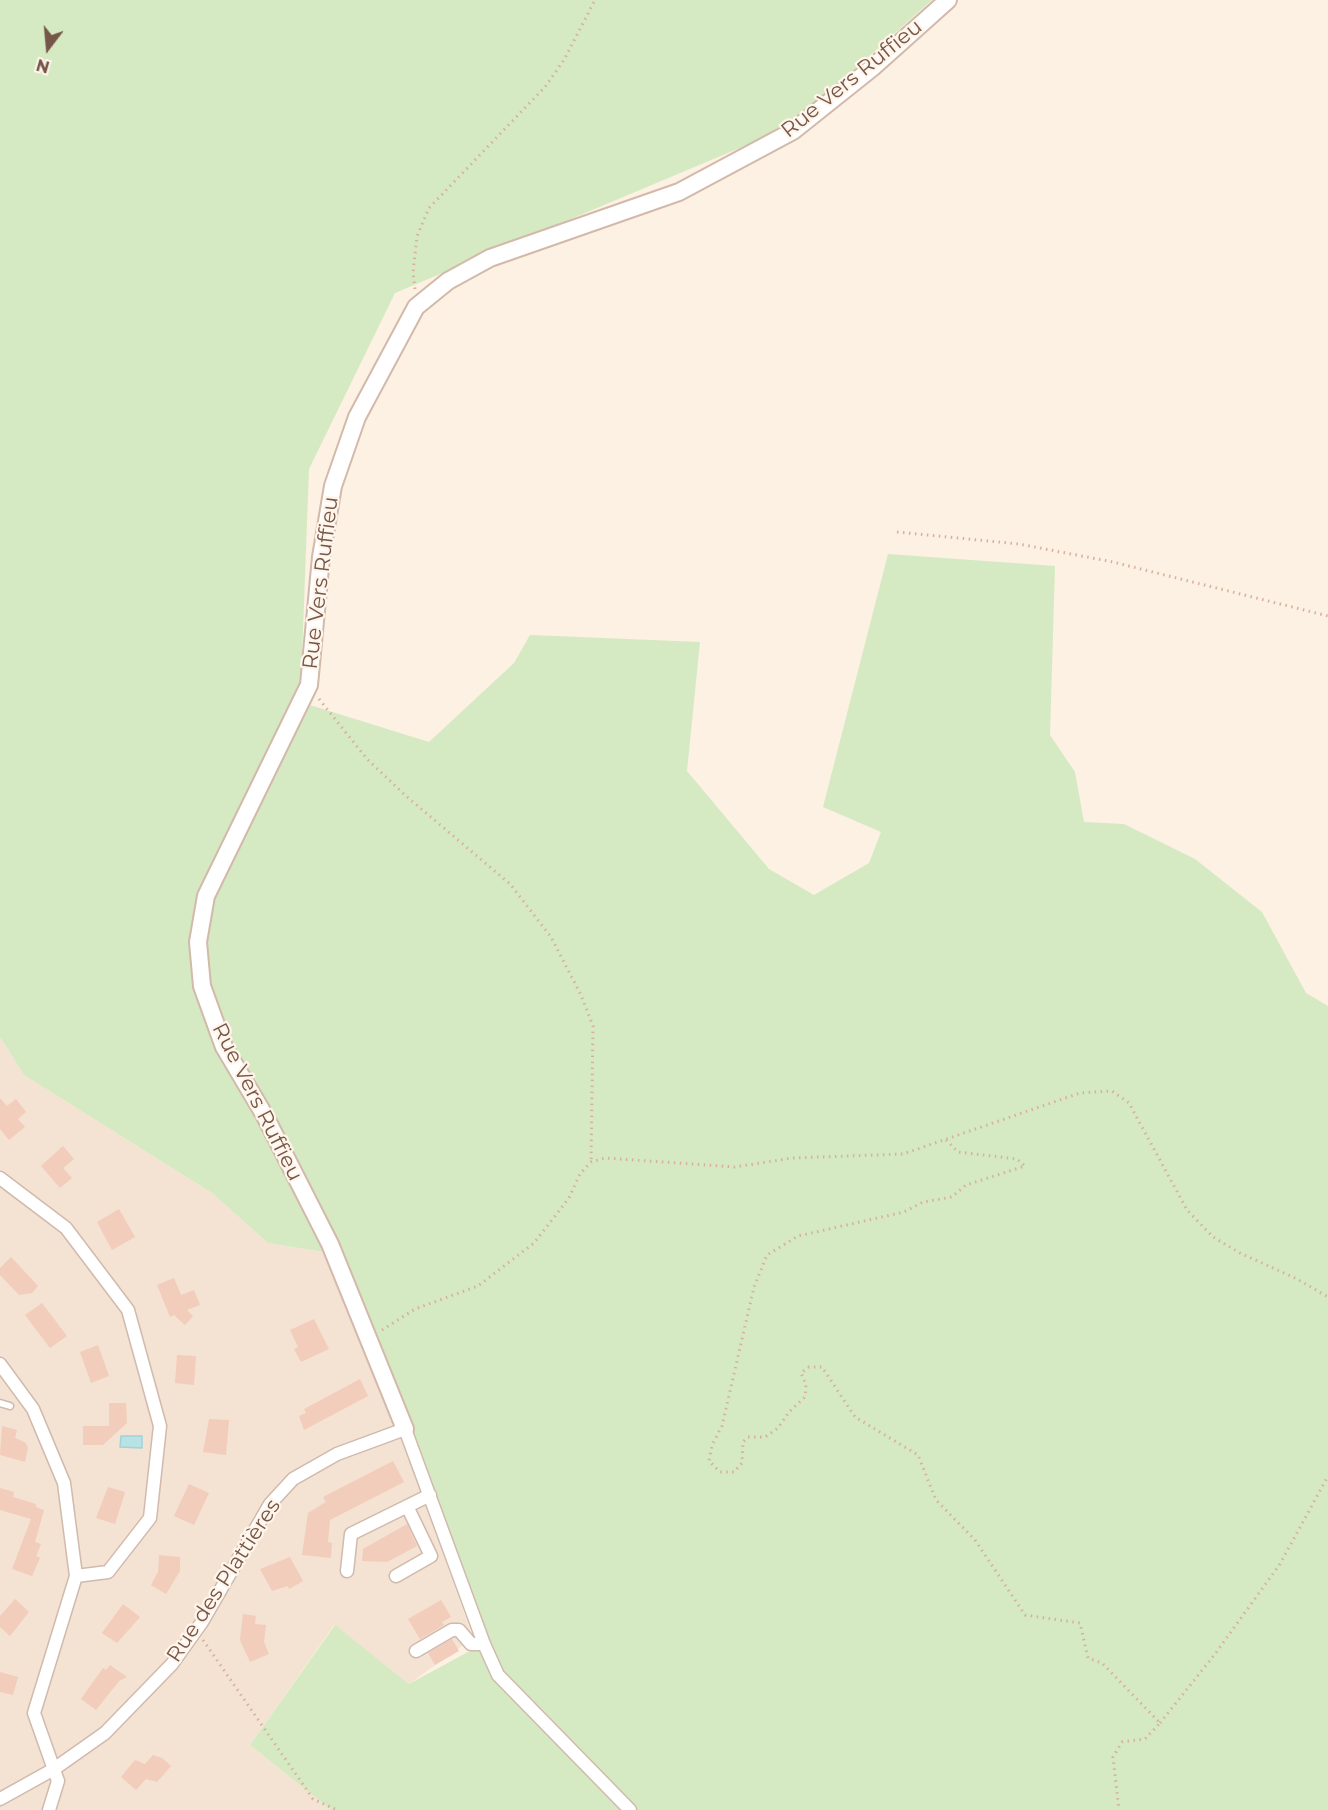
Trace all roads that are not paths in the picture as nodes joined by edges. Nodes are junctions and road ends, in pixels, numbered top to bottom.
1 (948, 0) edge
2 (0, 1178) edge
3 (0, 1364) edge
4 (0, 1403) edge
5 (9, 1406) dead end
6 (405, 1429) junction
7 (430, 1495) junction
8 (407, 1506) junction
9 (347, 1571) dead end
10 (76, 1576) junction
11 (396, 1576) dead end
12 (484, 1644) junction
13 (416, 1651) dead end
14 (54, 1769) junction
15 (0, 1799) edge
16 (49, 1810) edge
17 (630, 1810) edge

1 - 6 street, Rue Vers Ruffieu
2 - 10 street
3 - 10 street
4 - 5 lane
6 - 7 street
6 - 14 street, Rue des Plattières
7 - 8 street
7 - 12 street
8 - 9 street
8 - 11 street
10 - 14 street
12 - 13 street
12 - 17 street
14 - 15 street, Rue des Plattières
14 - 16 street

